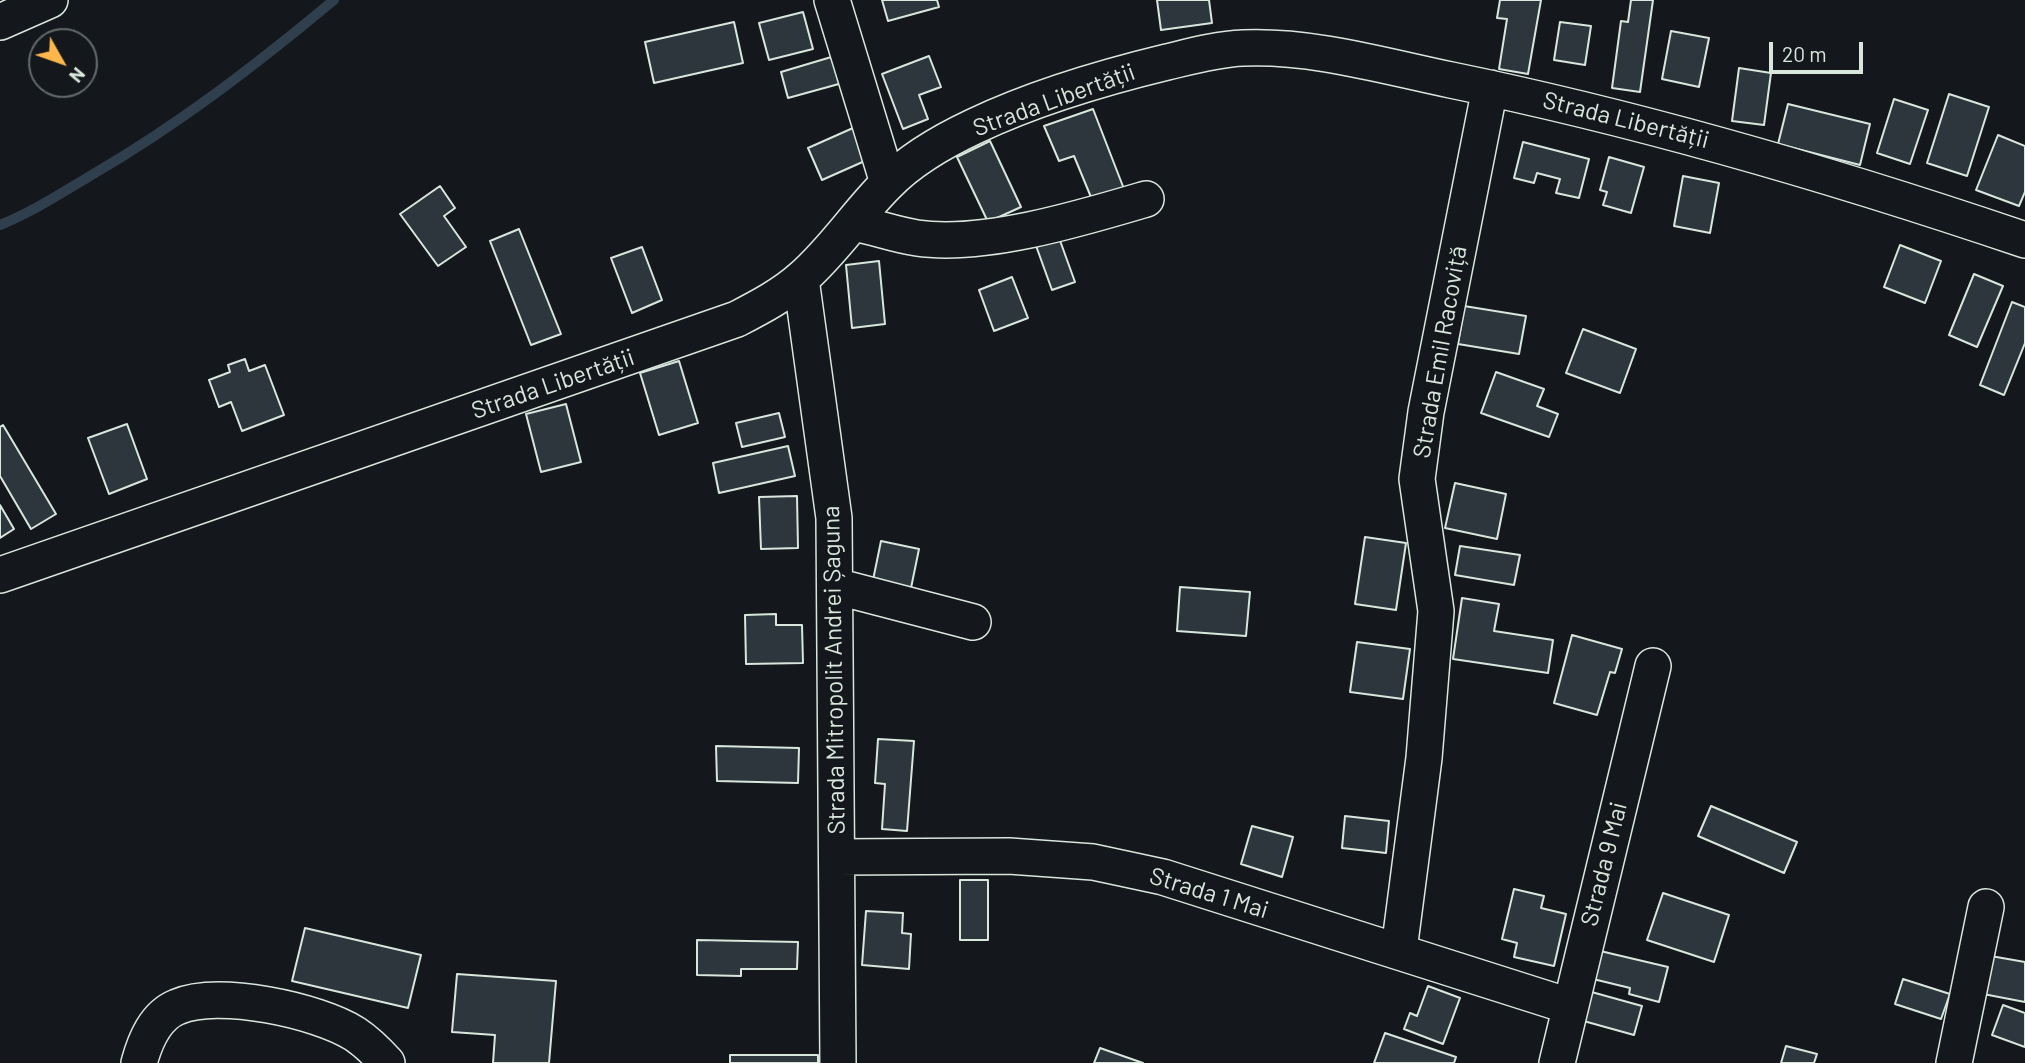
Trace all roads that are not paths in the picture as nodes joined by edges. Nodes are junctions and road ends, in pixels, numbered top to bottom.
1 (50, 0) edge
2 (832, 0) edge
3 (0, 22) edge
4 (1490, 88) junction
5 (888, 183) junction
6 (1146, 199) dead end
7 (854, 223) junction
8 (2025, 240) edge
9 (801, 279) junction
10 (0, 575) edge
11 (835, 586) junction
12 (972, 622) dead end
13 (1653, 666) dead end
14 (837, 857) junction
15 (1986, 907) dead end
16 (1399, 950) junction
17 (1569, 1006) junction
18 (139, 1063) edge
19 (387, 1063) edge
20 (838, 1063) edge
21 (1557, 1063) edge
22 (1954, 1063) edge

1 - 3 street
2 - 5 street
4 - 5 street, Strada Libertății
4 - 8 street, Strada Libertății
4 - 16 street, Strada Emil Racoviță
5 - 7 street, Strada Libertății
6 - 7 street
7 - 9 street, Strada Libertății
9 - 10 street, Strada Libertății
9 - 11 street, Strada Mitropolit Andrei Șaguna
11 - 12 street
11 - 14 street, Strada Mitropolit Andrei Șaguna
13 - 17 street, Strada 9 Mai
14 - 16 street, Strada 1 Mai
14 - 20 street, Strada Mitropolit Andrei Șaguna
15 - 22 street
16 - 17 street, Strada 1 Mai
17 - 21 street, Strada 9 Mai
18 - 19 street

